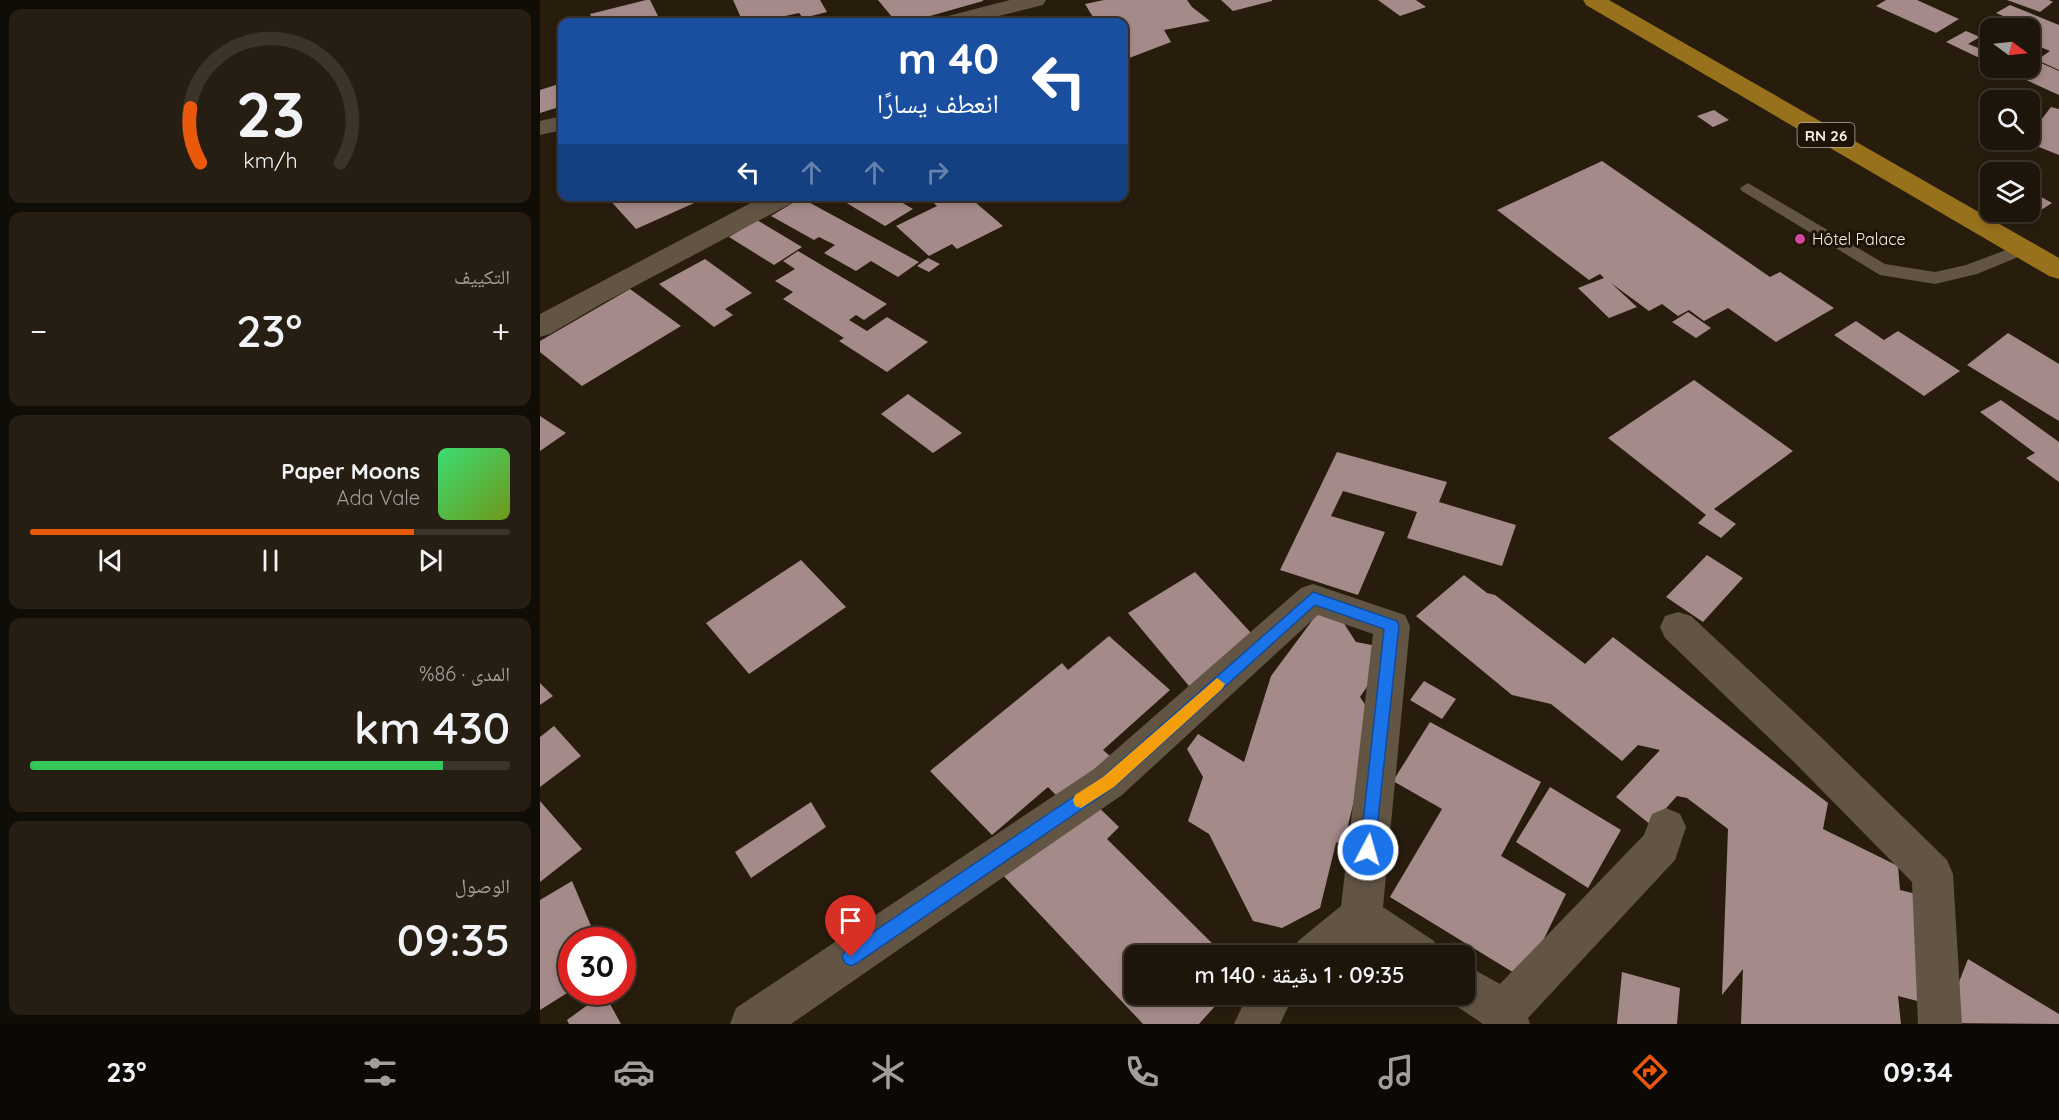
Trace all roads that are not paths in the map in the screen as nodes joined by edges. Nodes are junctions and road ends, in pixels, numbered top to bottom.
1 (1035, 0) edge
2 (1594, 0) edge
3 (967, 18) edge
4 (558, 124) edge
5 (540, 128) edge
6 (1748, 188) dead end
7 (775, 201) edge
8 (2022, 249) junction
9 (2059, 270) edge
10 (540, 327) edge
11 (1678, 627) dead end
12 (1666, 827) dead end
13 (1361, 917) junction
14 (1327, 945) edge
15 (1403, 945) edge
16 (1475, 994) edge
17 (1266, 1005) edge
18 (1506, 1018) edge
19 (752, 1024) edge
20 (1256, 1024) edge
21 (1940, 1024) edge

1 - 3 street
2 - 8 main road, RN 26
4 - 5 street
6 - 8 lane
7 - 10 street
8 - 9 main road, RN 26
11 - 21 street
12 - 18 street
13 - 14 street
13 - 15 street
13 - 19 street
16 - 18 street
17 - 20 street

